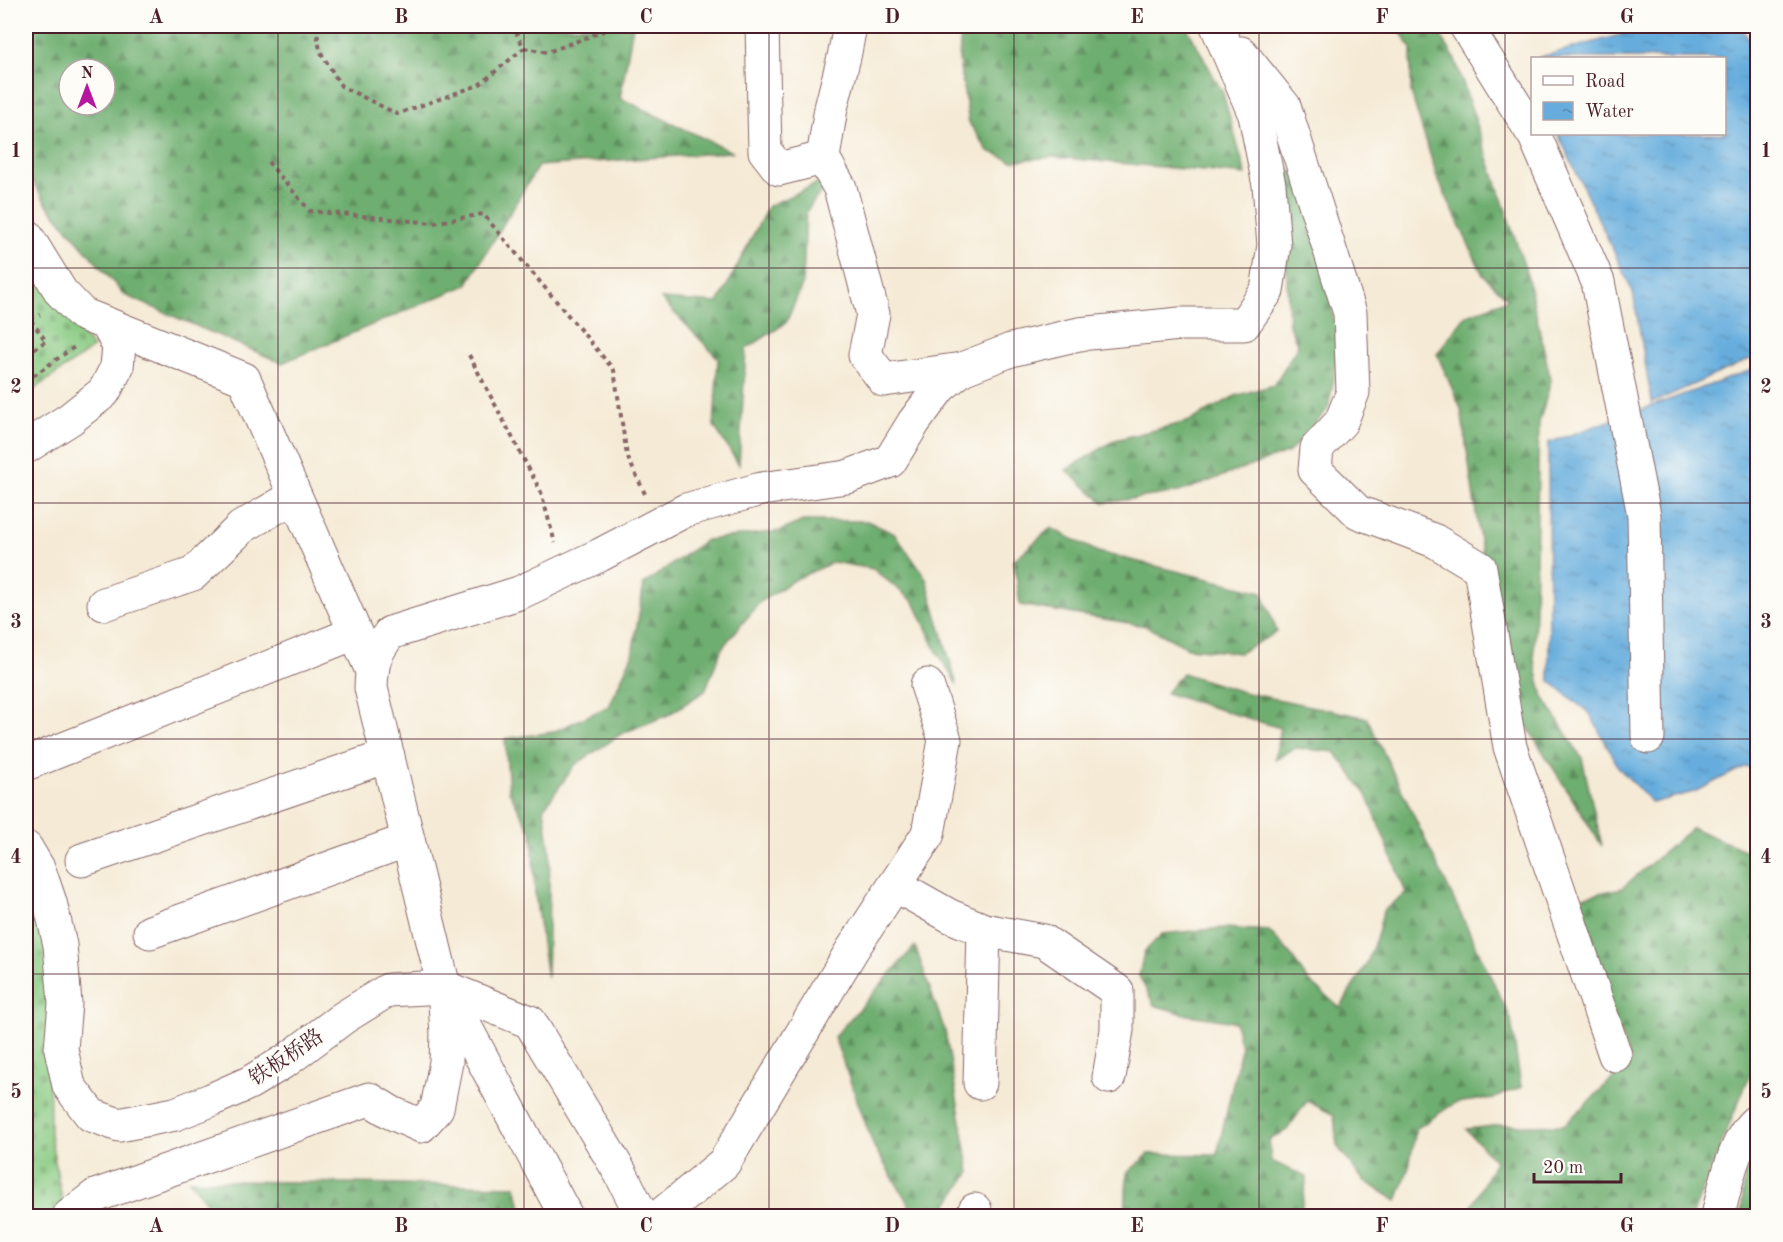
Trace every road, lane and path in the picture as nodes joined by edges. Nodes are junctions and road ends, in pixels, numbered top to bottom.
1 (316, 26) edge
2 (513, 26) edge
3 (617, 26) edge
4 (762, 26) edge
5 (850, 26) edge
6 (1218, 26) edge
7 (1466, 26) edge
8 (524, 48) junction
9 (1531, 130) edge
10 (1534, 135) edge
11 (823, 158) junction
12 (268, 162) dead end
13 (26, 235) edge
14 (26, 312) edge
15 (49, 312) dead end
16 (29, 318) junction
17 (107, 324) junction
18 (26, 354) edge
19 (469, 355) dead end
20 (26, 363) edge
21 (962, 369) junction
22 (33, 376) junction
23 (26, 381) edge
24 (26, 447) edge
25 (295, 496) junction
26 (659, 524) junction
27 (562, 573) junction
28 (104, 604) dead end
29 (355, 633) junction
30 (372, 671) junction
31 (927, 685) dead end
32 (1648, 737) dead end
33 (388, 756) junction
34 (31, 762) dead end
35 (408, 840) junction
36 (26, 848) edge
37 (82, 860) dead end
38 (895, 885) junction
39 (984, 930) junction
40 (150, 932) dead end
41 (444, 987) junction
42 (1615, 1055) dead end
43 (1109, 1077) dead end
44 (980, 1083) dead end
45 (1758, 1120) edge
46 (69, 1216) edge
47 (566, 1216) edge
48 (642, 1216) edge
49 (660, 1216) edge
50 (1718, 1216) edge

1 - 8 path
2 - 8 path
3 - 8 path
4 - 11 street
5 - 11 street
6 - 21 street
6 - 42 street
7 - 9 street
10 - 32 street
11 - 21 street
12 - 26 path
13 - 17 street
14 - 16 path
15 - 16 path
16 - 18 path
17 - 22 path
17 - 24 street
17 - 25 street
19 - 27 path
20 - 22 path
21 - 26 street
22 - 23 path
25 - 28 street
25 - 29 street
26 - 27 street
27 - 30 street
29 - 30 street
29 - 34 street
30 - 33 street
31 - 38 street
33 - 35 street
33 - 37 street
35 - 40 street
35 - 41 street
36 - 41 street, 铁板桥路
38 - 39 street
38 - 49 street
39 - 43 street
39 - 44 street
41 - 46 street
41 - 47 street
41 - 48 street, 铁板桥路
45 - 50 street

